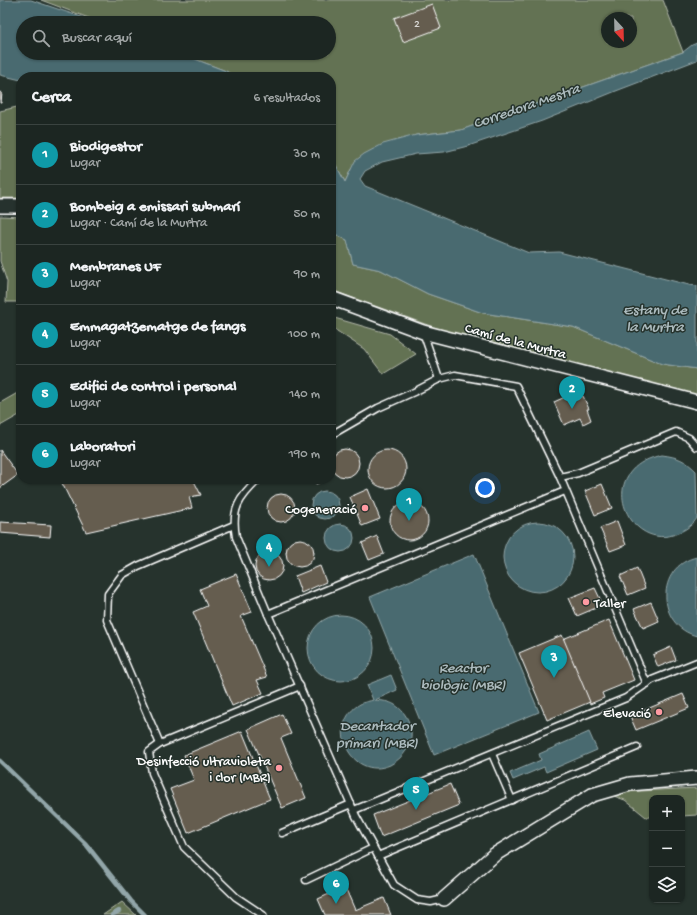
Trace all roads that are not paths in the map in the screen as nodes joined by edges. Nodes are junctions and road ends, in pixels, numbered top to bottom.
1 (0, 206) edge
2 (16, 206) edge
3 (336, 300) edge
4 (423, 332) junction
5 (439, 379) junction
6 (697, 402) edge
7 (336, 432) edge
8 (697, 447) edge
9 (560, 477) junction
10 (254, 484) edge
11 (565, 491) junction
12 (234, 525) junction
13 (268, 614) junction
14 (697, 662) edge
15 (647, 684) junction
16 (300, 686) junction
17 (160, 744) junction
18 (637, 747) dead end
19 (492, 754) junction
20 (697, 778) edge
21 (512, 800) junction
22 (352, 807) junction
23 (282, 833) dead end
24 (374, 848) junction
25 (378, 856) junction
26 (306, 880) dead end
27 (444, 899) joint
28 (263, 915) edge

1 - 2 street
3 - 4 street, Camí de la Murtra
4 - 5 lane
4 - 6 street, Camí de la Murtra
5 - 7 lane
5 - 9 lane
8 - 9 lane
9 - 11 lane
10 - 12 lane
11 - 13 lane
11 - 15 lane
12 - 13 lane
12 - 17 lane
13 - 16 lane
14 - 15 lane
15 - 19 lane
16 - 17 lane
16 - 22 lane
17 - 28 lane
18 - 21 lane
19 - 21 lane
19 - 22 lane
20 - 27 street
21 - 25 lane
22 - 23 lane
22 - 24 lane
24 - 25 lane
24 - 26 lane
25 - 27 lane

